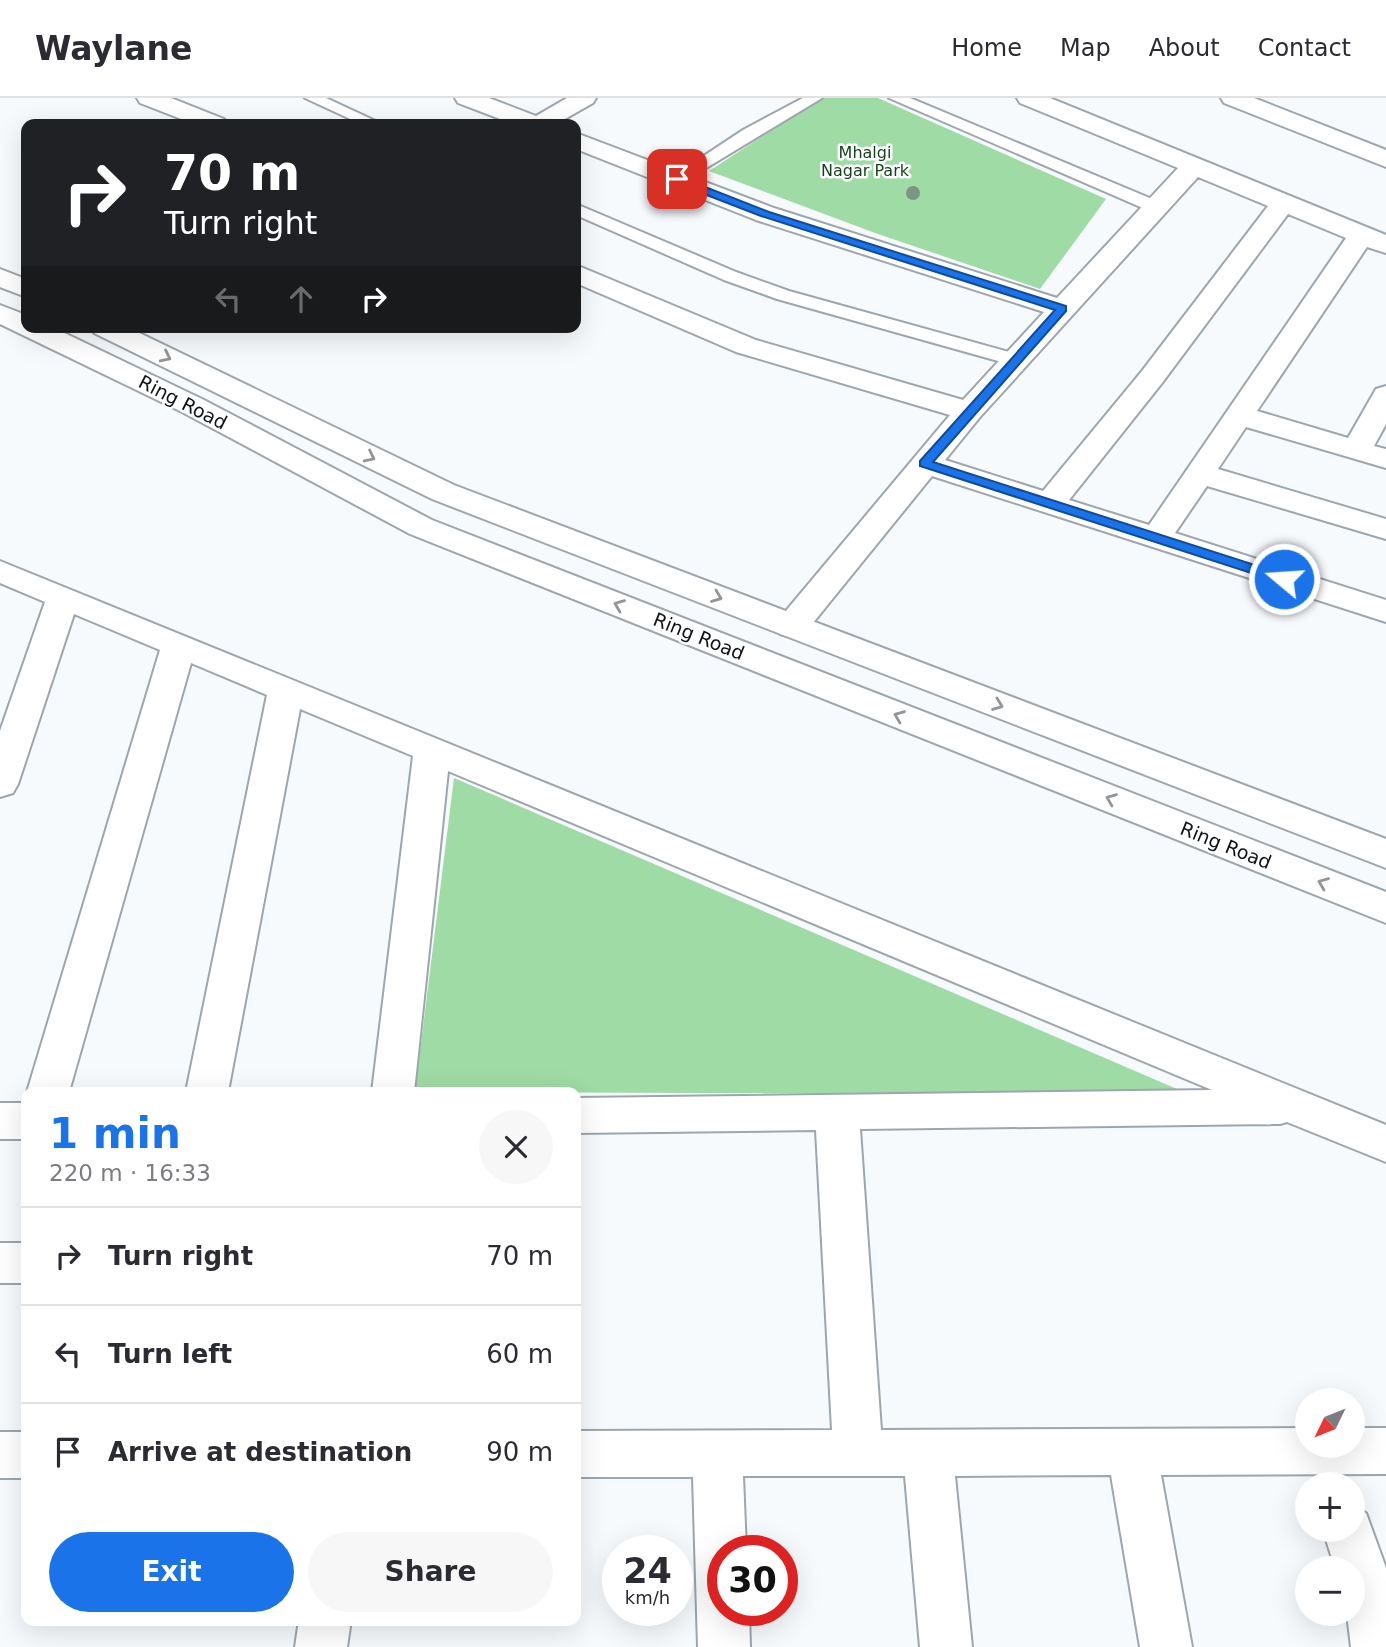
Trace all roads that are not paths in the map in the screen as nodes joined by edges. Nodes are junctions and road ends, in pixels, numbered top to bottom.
1 (149, 98) edge
2 (313, 98) edge
3 (467, 98) edge
4 (584, 98) edge
5 (814, 98) edge
6 (897, 98) edge
7 (1029, 98) edge
8 (1233, 98) edge
9 (1306, 98) edge
10 (202, 119) edge
11 (362, 119) edge
12 (524, 119) edge
13 (546, 119) edge
14 (1290, 121) junction
15 (581, 142) edge
16 (1386, 159) edge
17 (1194, 166) junction
18 (677, 179) junction
19 (1283, 203) junction
20 (1158, 208) junction
21 (581, 211) edge
22 (1374, 240) edge
23 (581, 275) edge
24 (0, 276) edge
25 (21, 286) edge
26 (1062, 309) junction
27 (0, 313) edge
28 (21, 324) edge
29 (40, 333) edge
30 (116, 333) edge
31 (1016, 360) junction
32 (1386, 395) edge
33 (969, 411) junction
34 (1240, 416) junction
35 (1357, 450) junction
36 (1386, 459) edge
37 (924, 464) junction
38 (1201, 474) junction
39 (1049, 504) junction
40 (1386, 529) edge
41 (1156, 538) junction
42 (0, 571) edge
43 (63, 597) junction
44 (1386, 611) edge
45 (792, 626) junction
46 (179, 645) junction
47 (286, 690) junction
48 (432, 750) junction
49 (0, 784) edge
50 (1386, 854) edge
51 (1386, 908) edge
52 (49, 1087) edge
53 (208, 1087) edge
54 (394, 1087) edge
55 (1296, 1107) junction
56 (837, 1112) junction
57 (581, 1115) edge
58 (0, 1121) edge
59 (21, 1121) edge
60 (1386, 1144) edge
61 (0, 1263) edge
62 (21, 1264) edge
63 (1386, 1451) edge
64 (928, 1452) junction
65 (1132, 1452) junction
66 (717, 1453) junction
67 (858, 1453) junction
68 (581, 1454) edge
69 (0, 1455) edge
70 (21, 1455) edge
71 (1329, 1468) edge
72 (720, 1535) edge
73 (1352, 1542) edge
74 (324, 1626) edge
75 (723, 1626) edge
76 (321, 1647) edge
77 (724, 1647) edge
78 (946, 1647) edge
79 (1166, 1647) edge
80 (1377, 1647) edge

1 - 10 main road
2 - 11 lane
3 - 12 main road
4 - 13 main road
5 - 18 lane
6 - 20 lane
7 - 17 main road
8 - 14 main road
9 - 14 main road
14 - 16 main road
15 - 18 main road
17 - 19 main road
17 - 20 main road
18 - 26 main road
19 - 22 main road
19 - 39 main road
20 - 26 main road
21 - 31 lane
22 - 34 main road
23 - 33 main road
24 - 25 main road
26 - 31 main road
27 - 28 main road, Ring Road
51 -> 29 main road, Ring Road
30 -> 45 main road, Ring Road
31 - 33 main road
32 - 35 main road
33 - 37 main road
34 - 35 main road
34 - 38 main road
35 - 36 main road
37 - 39 main road
37 - 45 main road
38 - 40 main road
38 - 41 main road
39 - 41 main road
41 - 44 main road
42 - 43 main road
43 - 46 main road
43 - 49 main road
45 -> 50 main road, Ring Road
46 - 47 main road
46 - 52 main road
47 - 48 main road
47 - 53 main road
48 - 54 main road
48 - 55 main road
55 - 56 main road
55 - 60 main road
56 - 57 main road
56 - 67 main road
58 - 59 main road
61 - 62 main road
63 - 71 main road
64 - 65 main road
64 - 67 main road
64 - 78 main road
65 - 71 main road
65 - 79 main road
66 - 67 main road
66 - 68 main road
66 - 72 main road
69 - 70 main road
73 - 80 main road
74 - 76 main road
75 - 77 main road

